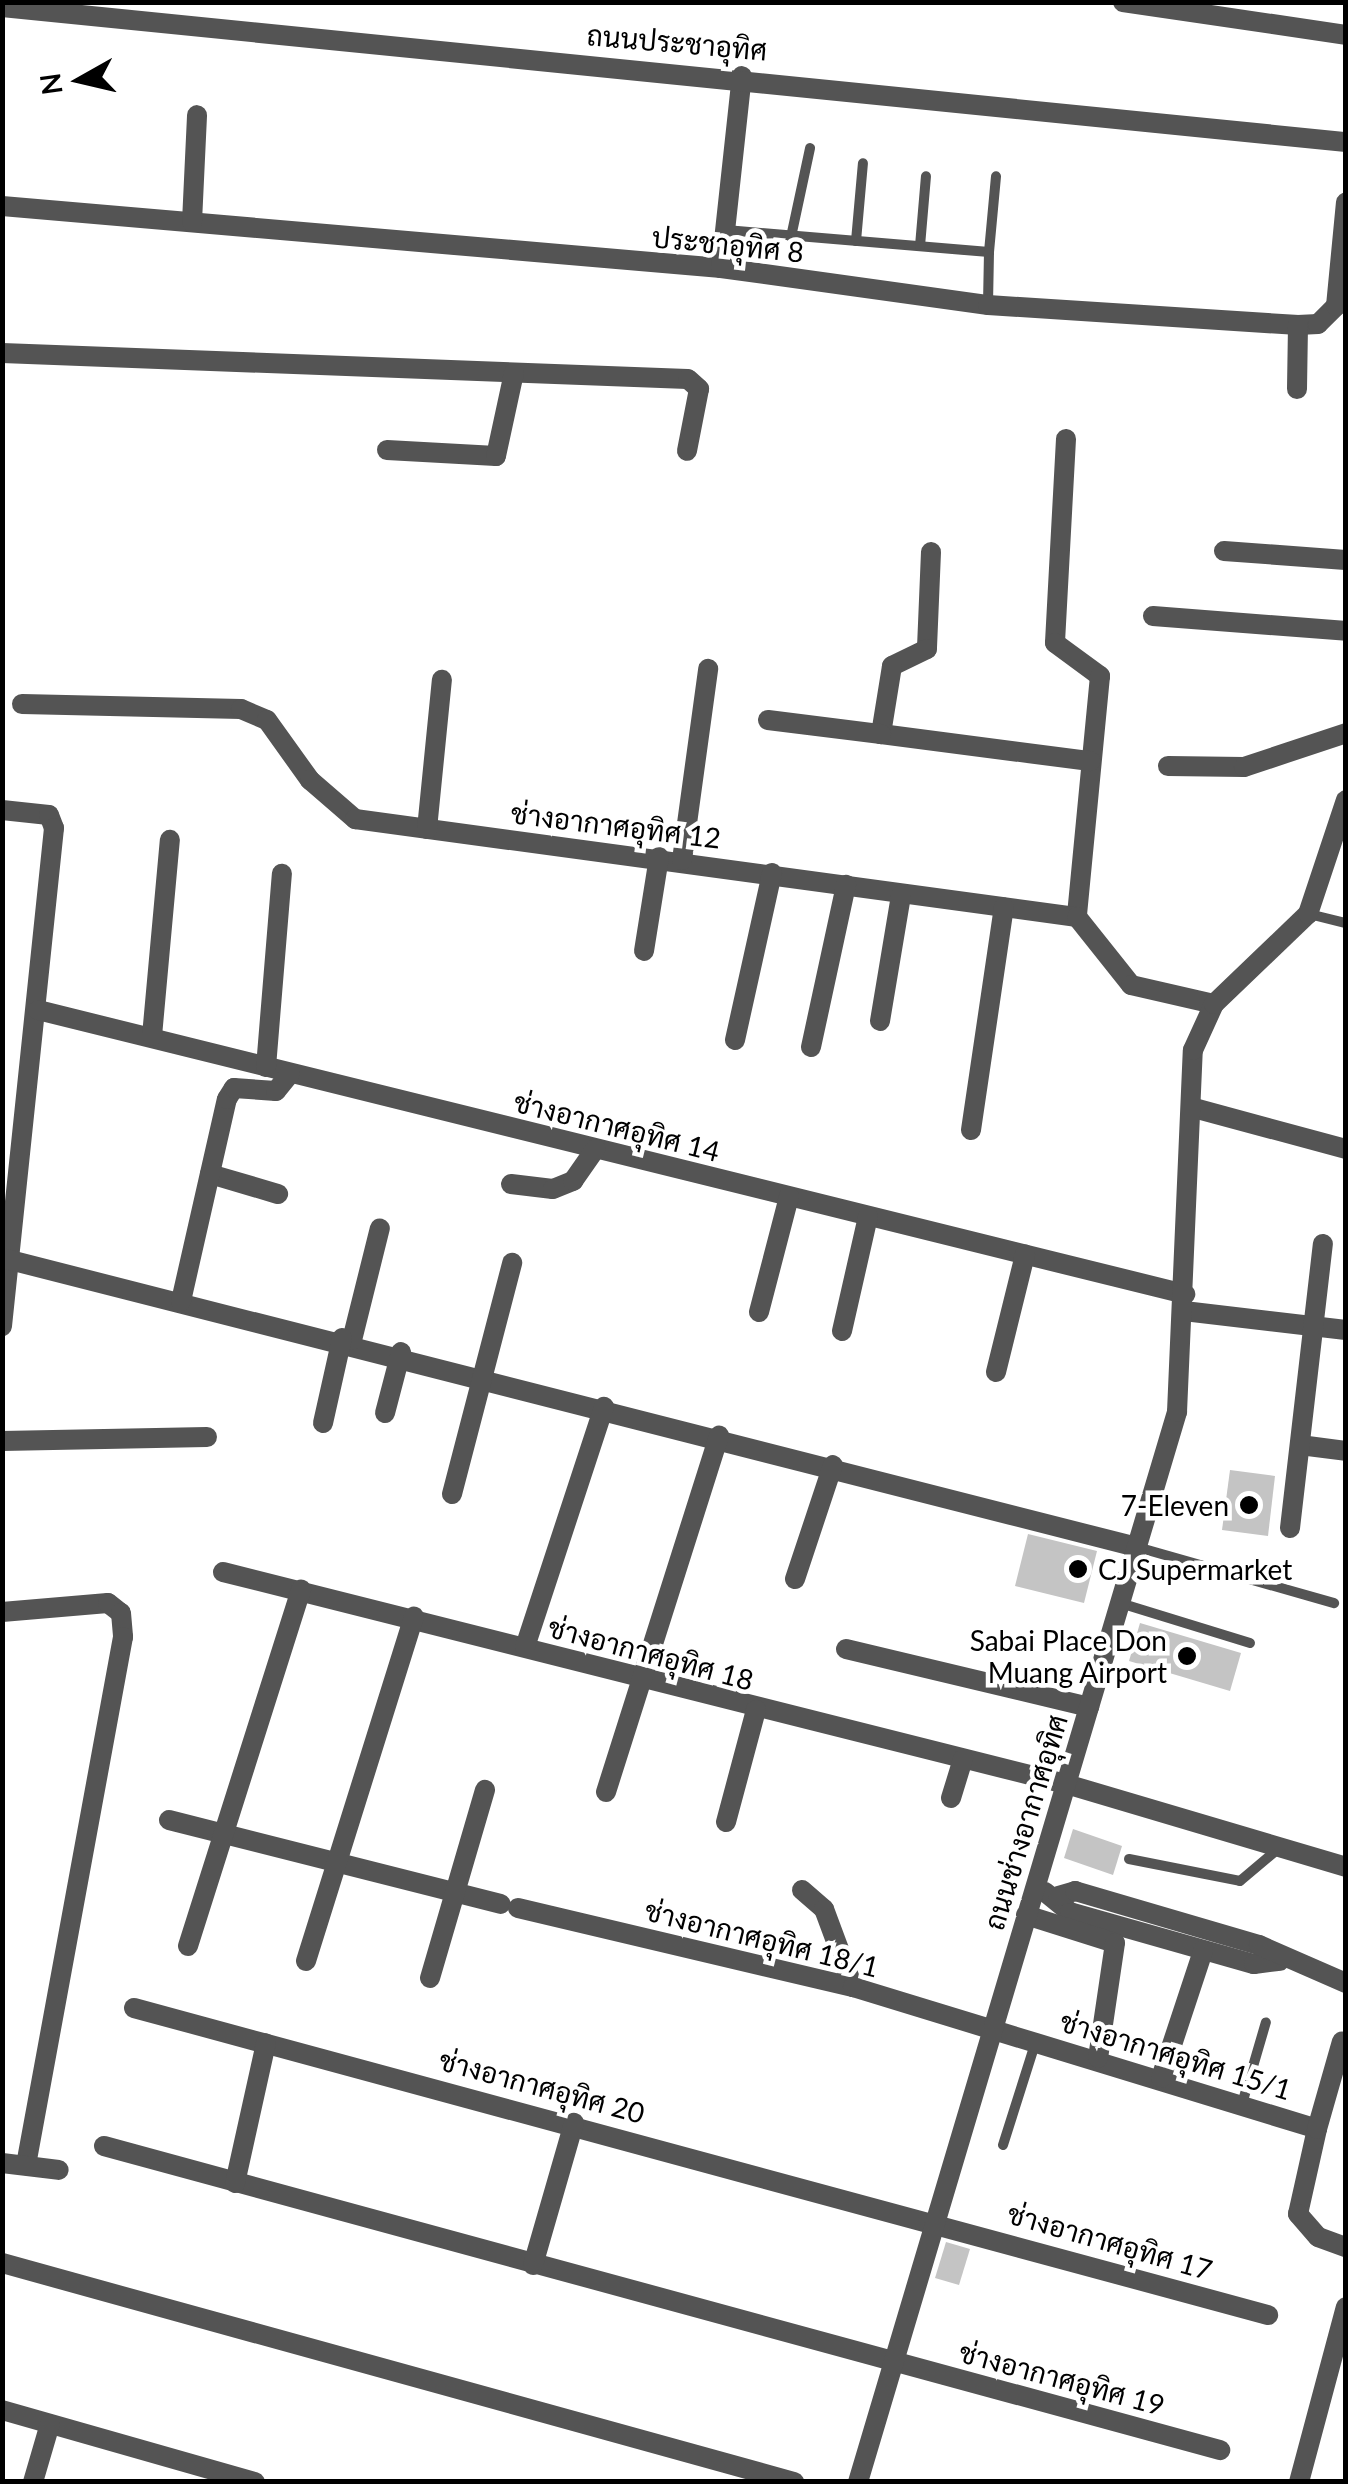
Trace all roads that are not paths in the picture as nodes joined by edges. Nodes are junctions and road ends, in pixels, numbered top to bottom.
1 (1124, 2) edge
2 (2, 7) edge
3 (1346, 35) edge
4 (742, 76) junction
5 (197, 115) dead end
6 (1346, 142) edge
7 (810, 148) dead end
8 (862, 164) dead end
9 (926, 176) dead end
10 (996, 176) dead end
11 (1346, 202) edge
12 (2, 206) edge
13 (192, 222) junction
14 (725, 230) junction
15 (791, 237) junction
16 (856, 241) junction
17 (920, 246) junction
18 (989, 252) junction
19 (721, 268) junction
20 (988, 305) junction
21 (1298, 325) junction
22 (2, 352) edge
23 (514, 373) junction
24 (1297, 389) dead end
25 (1066, 439) dead end
26 (388, 450) dead end
27 (687, 451) dead end
28 (1224, 551) dead end
29 (932, 552) dead end
30 (1346, 560) edge
31 (1154, 616) dead end
32 (1346, 631) edge
33 (708, 668) dead end
34 (442, 680) dead end
35 (22, 704) dead end
36 (768, 720) dead end
37 (882, 734) junction
38 (1346, 734) edge
39 (1090, 761) junction
40 (1168, 766) dead end
41 (1346, 800) edge
42 (2, 810) edge
43 (427, 829) junction
44 (170, 840) dead end
45 (659, 857) junction
46 (682, 860) junction
47 (772, 873) junction
48 (282, 874) dead end
49 (846, 884) junction
50 (901, 896) junction
51 (1004, 907) junction
52 (1308, 914) junction
53 (1077, 916) junction
54 (1346, 923) edge
55 (644, 951) dead end
56 (1214, 1004) junction
57 (38, 1010) junction
58 (880, 1020) dead end
59 (152, 1036) junction
60 (734, 1040) dead end
61 (812, 1048) dead end
62 (266, 1068) junction
63 (290, 1074) junction
64 (1194, 1108) junction
65 (971, 1130) dead end
66 (1346, 1148) edge
67 (596, 1149) junction
68 (210, 1174) junction
69 (511, 1184) dead end
70 (278, 1194) dead end
71 (789, 1197) junction
72 (868, 1216) junction
73 (380, 1228) dead end
74 (1323, 1244) dead end
75 (1025, 1255) junction
76 (6, 1259) edge
77 (512, 1263) dead end
78 (181, 1302) junction
79 (1184, 1303) junction
80 (759, 1312) dead end
81 (2, 1326) edge
82 (1313, 1326) junction
83 (1346, 1330) edge
84 (842, 1331) dead end
85 (347, 1339) junction
86 (401, 1352) junction
87 (996, 1372) dead end
88 (485, 1374) junction
89 (604, 1407) junction
90 (385, 1413) dead end
91 (322, 1423) dead end
92 (719, 1435) junction
93 (207, 1437) dead end
94 (2, 1441) edge
95 (1300, 1445) junction
96 (1346, 1451) edge
97 (833, 1465) junction
98 (452, 1494) dead end
99 (1290, 1528) dead end
100 (1137, 1547) junction
101 (223, 1572) dead end
102 (795, 1579) dead end
103 (301, 1590) junction
104 (1120, 1603) junction
105 (1334, 1603) dead end
106 (2, 1612) edge
107 (414, 1617) junction
108 (1250, 1643) dead end
109 (525, 1647) junction
110 (846, 1649) dead end
111 (642, 1683) junction
112 (1089, 1707) junction
113 (756, 1710) junction
114 (963, 1759) junction
115 (1066, 1784) junction
116 (485, 1790) dead end
117 (606, 1792) dead end
118 (951, 1798) dead end
119 (169, 1820) dead end
120 (726, 1822) dead end
121 (224, 1832) junction
122 (1278, 1848) junction
123 (336, 1858) junction
124 (1129, 1859) dead end
125 (1346, 1867) edge
126 (1034, 1887) junction
127 (802, 1890) dead end
128 (456, 1894) junction
129 (1058, 1896) junction
130 (1026, 1915) junction
131 (188, 1946) dead end
132 (1203, 1952) junction
133 (306, 1961) dead end
134 (1280, 1961) junction
135 (430, 1978) dead end
136 (1346, 1983) edge
137 (853, 1987) junction
138 (134, 2008) dead end
139 (1266, 2022) dead end
140 (991, 2027) junction
141 (1036, 2040) junction
142 (1342, 2041) dead end
143 (266, 2043) junction
144 (1098, 2058) junction
145 (1161, 2078) junction
146 (1242, 2104) junction
147 (574, 2123) junction
148 (1317, 2129) junction
149 (1003, 2145) dead end
150 (104, 2146) dead end
151 (2, 2162) edge
152 (26, 2165) junction
153 (60, 2170) dead end
154 (235, 2182) junction
155 (936, 2220) junction
156 (1346, 2246) edge
157 (2, 2263) edge
158 (534, 2265) junction
159 (1346, 2307) edge
160 (1268, 2314) dead end
161 (890, 2359) junction
162 (2, 2410) edge
163 (50, 2424) junction
164 (1220, 2450) dead end
165 (32, 2482) edge
166 (254, 2482) edge
167 (794, 2482) edge
168 (858, 2482) edge
169 (1299, 2482) edge

1 - 3 street
2 - 4 street, ถนนประชาอุทิศ
4 - 6 street, ถนนประชาอุทิศ
4 - 14 street
5 - 13 street
7 - 15 lane
8 - 16 lane
9 - 17 lane
10 - 18 lane
11 - 21 street
12 - 13 street, ประชาอุทิศ 8
13 - 19 street, ประชาอุทิศ 8
14 - 15 lane
14 - 19 street
15 - 16 lane
16 - 17 lane
17 - 18 lane
18 - 20 lane
19 - 20 street, ประชาอุทิศ 8
20 - 21 street, ประชาอุทิศ 8
21 - 24 street
22 - 23 street
23 - 26 street
23 - 27 street
25 - 39 street
28 - 30 street
29 - 37 street
31 - 32 street
33 - 46 street
34 - 43 street
35 - 43 street, ช่างอากาศอุทิศ 12
36 - 37 street
37 - 39 street
38 - 40 street
39 - 53 street
41 - 52 street, ถนนช่างอากาศอุทิศ
42 - 57 street
43 - 45 street, ช่างอากาศอุทิศ 12
44 - 59 street
45 - 46 street, ช่างอากาศอุทิศ 12
45 - 55 street
46 - 47 street, ช่างอากาศอุทิศ 12
47 - 49 street, ช่างอากาศอุทิศ 12
47 - 60 street
48 - 62 street
49 - 50 street, ช่างอากาศอุทิศ 12
49 - 61 street
50 - 51 street, ช่างอากาศอุทิศ 12
50 - 58 street
51 - 53 street, ช่างอากาศอุทิศ 12
51 - 65 street
52 - 54 lane
52 - 56 street, ถนนช่างอากาศอุทิศ
53 - 56 street
56 - 64 street, ถนนช่างอากาศอุทิศ
57 - 59 street, ช่างอากาศอุทิศ 14
57 - 76 street
59 - 62 street, ช่างอากาศอุทิศ 14
62 - 63 street, ช่างอากาศอุทิศ 14
63 - 67 street, ช่างอากาศอุทิศ 14
63 - 68 street
64 - 66 street
64 - 79 street, ถนนช่างอากาศอุทิศ
67 - 69 street
67 - 71 street, ช่างอากาศอุทิศ 14
68 - 70 street
68 - 78 street
71 - 72 street, ช่างอากาศอุทิศ 14
71 - 80 street
72 - 75 street, ช่างอากาศอุทิศ 14
72 - 84 street
73 - 85 street
74 - 82 street
75 - 79 street, ช่างอากาศอุทิศ 14
75 - 87 street
76 - 78 street
76 - 81 street
77 - 88 street
78 - 85 street
79 - 82 street, ช่างอากาศอุทิศ 14
79 - 100 street, ถนนช่างอากาศอุทิศ
82 - 83 street, ช่างอากาศอุทิศ 14
82 - 95 street
85 - 86 street
85 - 91 street
86 - 88 street
86 - 90 street
88 - 89 street
88 - 98 street
89 - 92 street
89 - 109 street
92 - 97 street
92 - 111 street
93 - 94 street
95 - 96 street
95 - 99 street
97 - 100 street
97 - 102 street
100 - 104 street, ถนนช่างอากาศอุทิศ
100 - 105 lane
101 - 103 street, ช่างอากาศอุทิศ 18
103 - 107 street, ช่างอากาศอุทิศ 18
103 - 121 street
104 - 108 lane
104 - 112 street, ถนนช่างอากาศอุทิศ
106 - 152 street
107 - 109 street, ช่างอากาศอุทิศ 18
107 - 123 street
109 - 111 street, ช่างอากาศอุทิศ 18
110 - 112 street
111 - 113 street, ช่างอากาศอุทิศ 18
111 - 117 street
112 - 115 street, ถนนช่างอากาศอุทิศ
113 - 114 street, ช่างอากาศอุทิศ 18
113 - 120 street
114 - 115 street, ช่างอากาศอุทิศ 18
114 - 118 street
115 - 122 street, ช่างอากาศอุทิศ 18
115 - 126 street, ถนนช่างอากาศอุทิศ
116 - 128 street
119 - 121 street, ช่างอากาศอุทิศ 18/1
121 - 123 street, ช่างอากาศอุทิศ 18/1
121 - 131 street
122 - 124 lane
122 - 125 street, ช่างอากาศอุทิศ 18
123 - 128 street, ช่างอากาศอุทิศ 18/1
123 - 133 street
126 - 129 street
126 - 130 street, ถนนช่างอากาศอุทิศ
127 - 137 street
128 - 135 street
128 - 137 street, ช่างอากาศอุทิศ 18/1
129 - 132 street
129 - 134 street
130 - 140 street, ถนนช่างอากาศอุทิศ
130 - 144 street
132 - 134 street
132 - 145 street
134 - 136 street
137 - 140 street, ช่างอากาศอุทิศ 18/1
138 - 143 street, ช่างอากาศอุทิศ 20
139 - 146 lane
140 - 141 street, ช่างอากาศอุทิศ 15/1
140 - 155 street, ถนนช่างอากาศอุทิศ
141 - 144 street, ช่างอากาศอุทิศ 15/1
141 - 149 lane
142 - 148 street
143 - 147 street, ช่างอากาศอุทิศ 20
143 - 154 street
144 - 145 street, ช่างอากาศอุทิศ 15/1
145 - 146 street, ช่างอากาศอุทิศ 15/1
146 - 148 street, ช่างอากาศอุทิศ 15/1
147 - 155 street, ช่างอากาศอุทิศ 20
147 - 158 street
148 - 156 street, ช่างอากาศอุทิศ 15/1
150 - 154 street, ช่างอากาศอุทิศ 19
151 - 152 street
152 - 153 street
154 - 158 street, ช่างอากาศอุทิศ 19
155 - 160 street, ช่างอากาศอุทิศ 17
155 - 161 street, ถนนช่างอากาศอุทิศ
157 - 167 street
158 - 161 street, ช่างอากาศอุทิศ 19
159 - 169 street
161 - 164 street, ช่างอากาศอุทิศ 19
161 - 168 street, ถนนช่างอากาศอุทิศ
162 - 163 street
163 - 165 street
163 - 166 street

